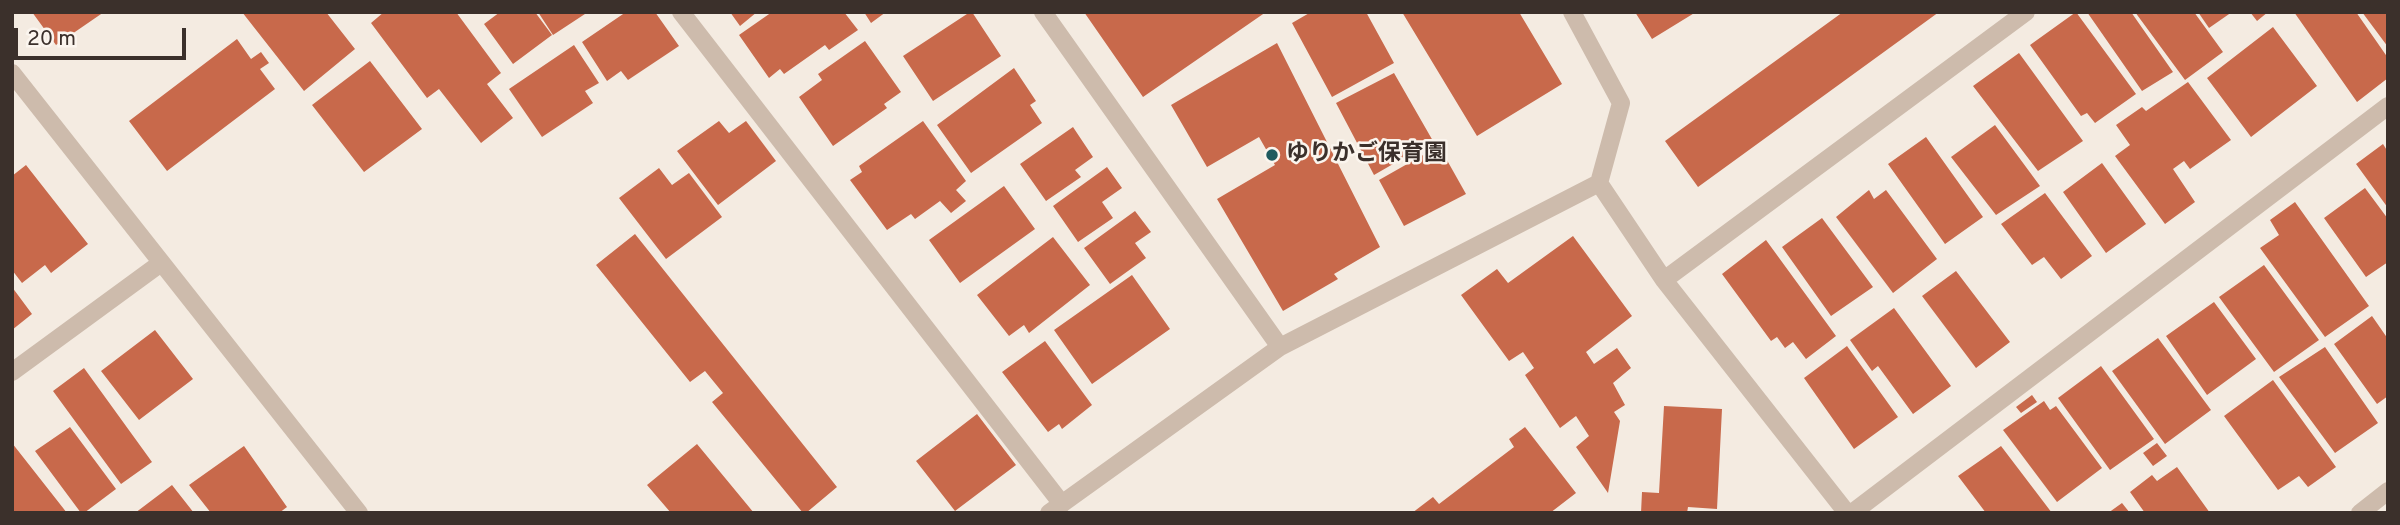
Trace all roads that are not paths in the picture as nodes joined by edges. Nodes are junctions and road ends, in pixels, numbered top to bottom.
1 (681, 12) edge
2 (1043, 12) edge
3 (1572, 12) edge
4 (2026, 12) edge
5 (12, 73) edge
6 (2388, 106) edge
7 (1599, 183) junction
8 (161, 263) junction
9 (1664, 280) junction
10 (1280, 347) junction
11 (12, 372) edge
12 (2388, 491) edge
13 (1056, 508) edge
14 (359, 513) edge
15 (1849, 513) edge
16 (2360, 513) edge

1 - 13 street
2 - 10 street
3 - 7 street
4 - 9 street
5 - 8 street
6 - 15 street
7 - 9 street
7 - 10 street
8 - 11 street
8 - 14 street
9 - 15 street
10 - 13 street
12 - 16 street

